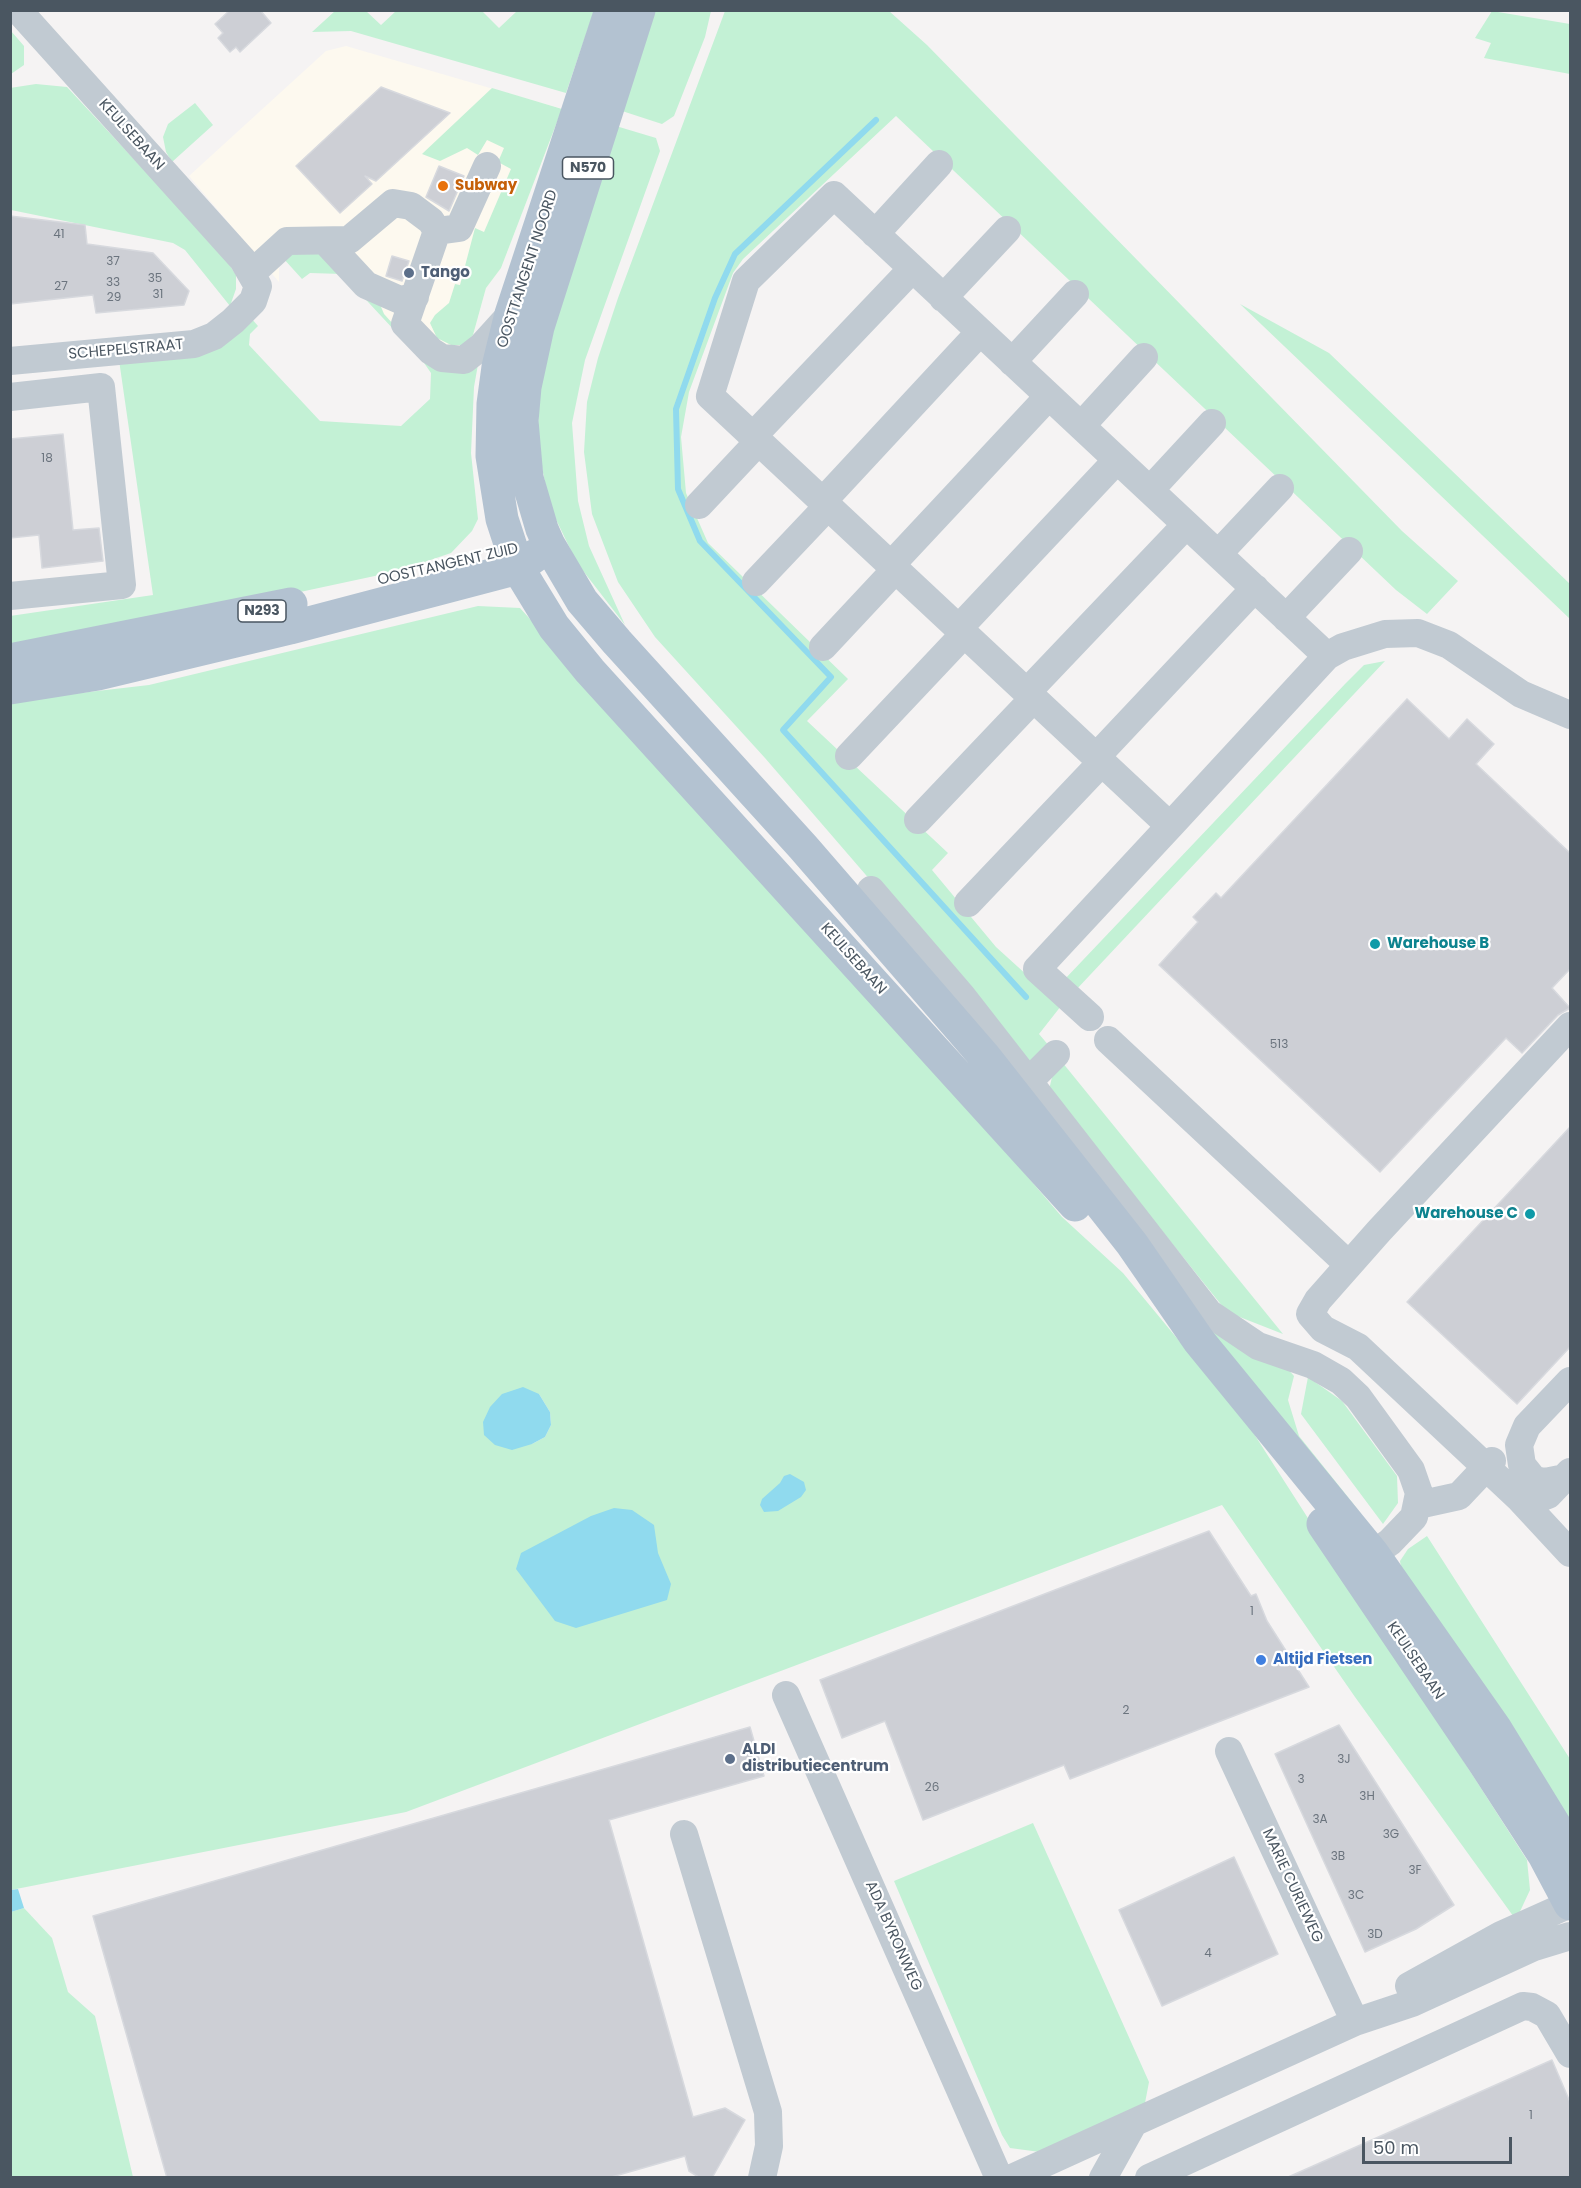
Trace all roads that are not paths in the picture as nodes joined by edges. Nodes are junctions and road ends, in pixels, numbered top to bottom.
1 (18, 10) edge
2 (611, 10) edge
3 (639, 10) edge
4 (939, 164) dead end
5 (486, 166) dead end
6 (1007, 230) dead end
7 (437, 231) junction
8 (875, 234) junction
9 (326, 242) junction
10 (247, 267) junction
11 (912, 268) junction
12 (1075, 294) dead end
13 (415, 297) junction
14 (943, 298) junction
15 (511, 314) junction
16 (980, 332) junction
17 (1144, 357) dead end
18 (10, 361) edge
19 (1012, 363) junction
20 (1049, 396) junction
21 (10, 397) edge
22 (1212, 423) dead end
23 (1081, 426) junction
24 (756, 439) junction
25 (1117, 460) junction
26 (1280, 488) dead end
27 (1149, 490) junction
28 (826, 504) junction
29 (699, 505) dead end
30 (1186, 525) junction
31 (549, 545) junction
32 (1349, 551) dead end
33 (1218, 554) junction
34 (514, 558) junction
35 (893, 567) junction
36 (756, 582) dead end
37 (1255, 588) junction
38 (10, 596) edge
39 (1286, 618) junction
40 (962, 631) junction
41 (823, 647) dead end
42 (1328, 656) junction
43 (10, 660) edge
44 (10, 688) edge
45 (1031, 695) junction
46 (1570, 715) edge
47 (849, 756) dead end
48 (1099, 759) junction
49 (918, 820) dead end
50 (1170, 825) junction
51 (871, 890) dead end
52 (969, 903) dead end
53 (1089, 1017) dead end
54 (1570, 1026) edge
55 (1108, 1040) dead end
56 (1056, 1054) dead end
57 (1029, 1081) junction
58 (1349, 1265) junction
59 (1199, 1341) junction
60 (1570, 1381) edge
61 (1527, 1426) junction
62 (1486, 1464) junction
63 (1568, 1475) edge
64 (1519, 1498) junction
65 (1418, 1505) junction
66 (1570, 1553) edge
67 (1363, 1561) junction
68 (786, 1695) dead end
69 (1229, 1750) dead end
70 (684, 1834) dead end
71 (1570, 1850) edge
72 (1570, 1904) edge
73 (1570, 1936) edge
74 (1355, 2022) junction
75 (1570, 2054) edge
76 (1133, 2124) junction
77 (762, 2178) edge
78 (999, 2178) edge
79 (1012, 2178) edge
80 (1103, 2178) edge
81 (1149, 2178) edge

1 - 10 street, KEULSEBAAN
2 - 15 main road, OOSTTANGENT NOORD / N570
3 - 31 main road, OOSTTANGENT NOORD / N570
4 - 8 street
5 - 7 street
6 - 14 street
7 - 9 street
7 - 13 street
8 - 11 street
8 - 24 street
9 - 10 street
9 - 13 street
10 - 18 street, SCHEPELSTRAAT
11 - 14 street
11 - 24 street
12 - 19 street
13 - 15 street
14 - 16 street
15 - 34 main road, OOSTTANGENT NOORD / N570
16 - 19 street
16 - 28 street
17 - 23 street
19 - 20 street
20 - 23 street
20 - 35 street
21 - 38 street
22 - 27 street
23 - 25 street
24 - 28 street
24 - 29 street
25 - 27 street
25 - 40 street
26 - 33 street
27 - 30 street
28 - 35 street
28 - 36 street
30 - 33 street
30 - 45 street
31 - 34 main road, OOSTTANGENT ZUID / N293
31 - 59 main road, KEULSEBAAN / N570
32 - 39 street
33 - 37 street
34 - 43 main road, OOSTTANGENT ZUID / N293
34 - 44 main road, OOSTTANGENT ZUID / N293
34 - 59 main road, KEULSEBAAN / N570
35 - 40 street
35 - 41 street
37 - 39 street
37 - 48 street
39 - 42 street
40 - 45 street
40 - 47 street
42 - 46 street
42 - 50 street
45 - 48 street
45 - 49 street
48 - 50 street
48 - 52 street
50 - 53 street
51 - 57 street
54 - 58 street
55 - 58 street
56 - 57 street
57 - 65 street
58 - 62 street
59 - 67 main road, KEULSEBAAN / N570
60 - 61 street
61 - 62 street
61 - 63 street
62 - 64 street
62 - 65 street
63 - 64 street
64 - 66 street
65 - 67 street
67 - 71 main road, KEULSEBAAN / N570
67 - 72 main road, KEULSEBAAN / N570
68 - 78 street, ADA BYRONWEG
69 - 74 street, MARIE CURIEWEG
70 - 77 street
72 - 74 street
73 - 74 street
74 - 76 street
75 - 81 street
76 - 79 street
76 - 80 street

